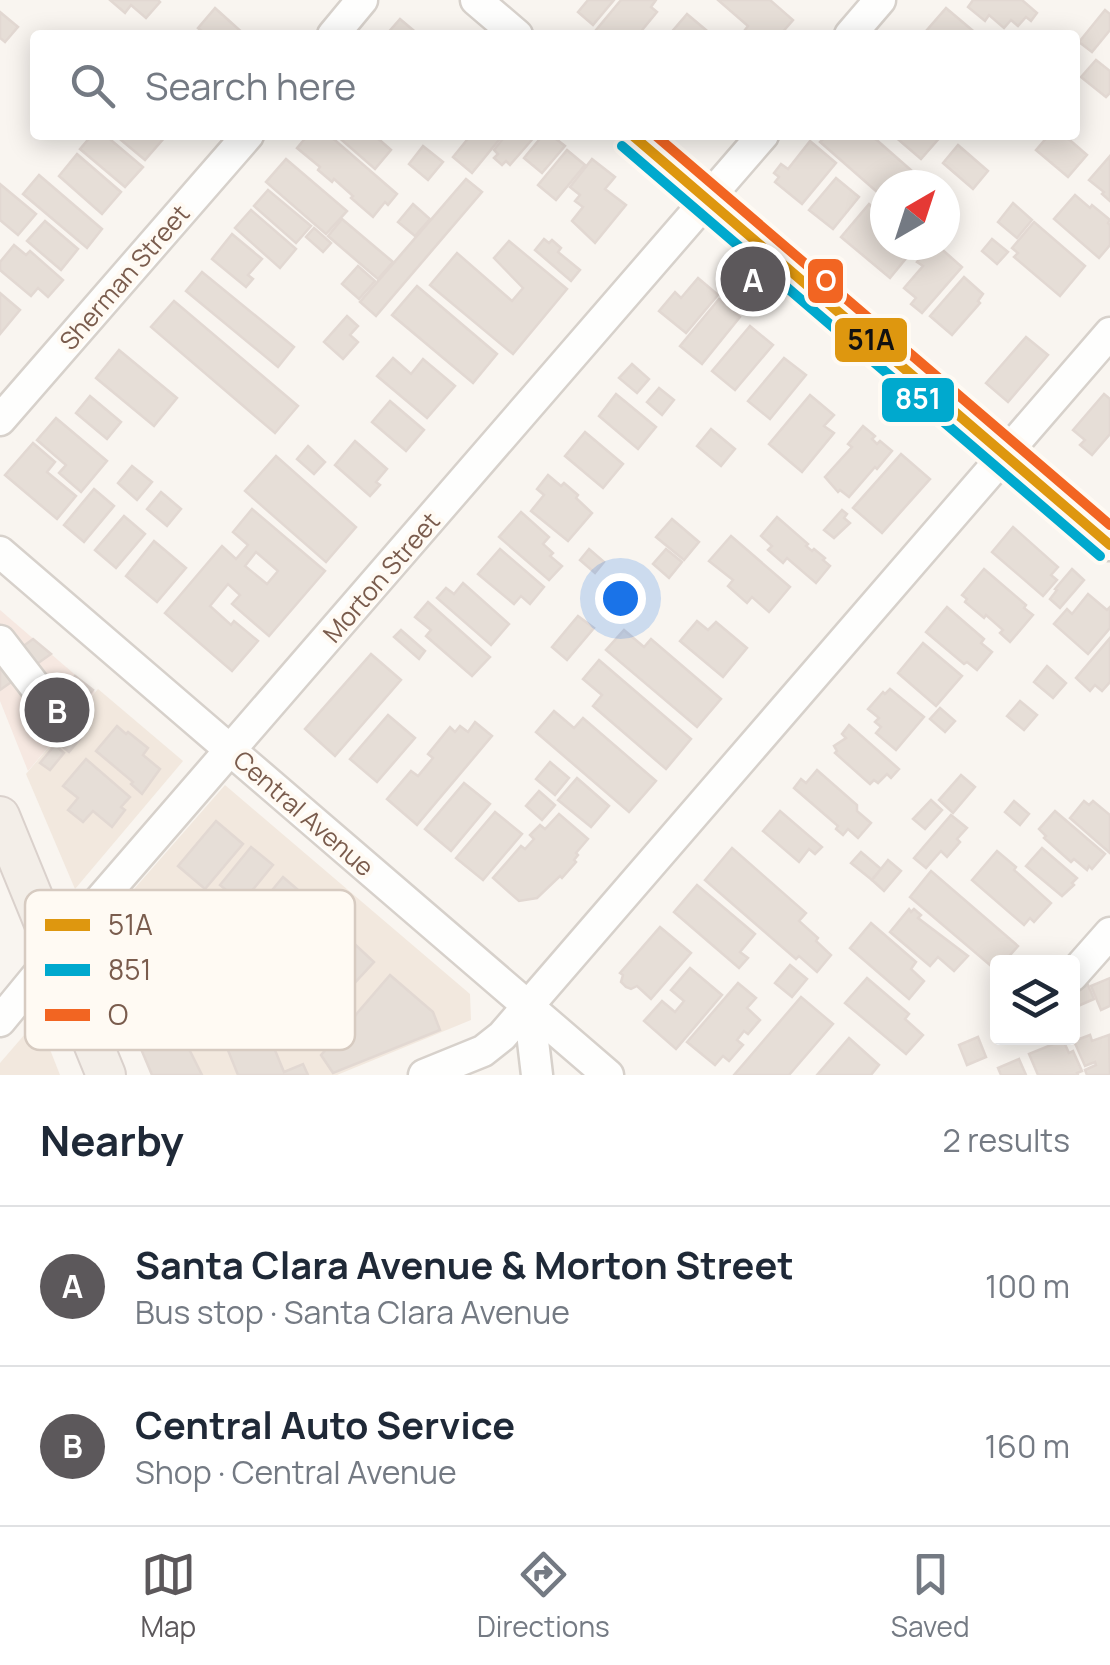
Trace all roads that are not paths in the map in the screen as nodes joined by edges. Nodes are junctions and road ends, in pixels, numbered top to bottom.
1 (362, 0) edge
2 (476, 0) edge
3 (880, 0) edge
4 (337, 30) edge
5 (511, 30) edge
6 (854, 30) edge
7 (244, 140) edge
8 (638, 140) edge
9 (759, 140) edge
10 (707, 200) junction
11 (1110, 333) edge
12 (0, 420) edge
13 (1005, 454) junction
14 (1110, 545) edge
15 (0, 552) edge
16 (0, 642) edge
17 (37, 689) dead end
18 (232, 751) junction
19 (0, 816) edge
20 (30, 890) edge
21 (111, 890) edge
22 (1110, 934) edge
23 (1080, 967) edge
24 (25, 991) edge
25 (529, 1007) junction
26 (0, 1021) edge
27 (96, 1050) edge
28 (106, 1075) edge
29 (424, 1075) edge
30 (537, 1075) edge
31 (608, 1075) edge

1 - 4 street
2 - 5 street
3 - 6 street
7 - 12 street, Sherman Street
8 - 10 street
9 - 10 street, Morton Street
10 - 13 street
10 - 18 street, Morton Street
11 - 13 street
13 - 14 street
13 - 25 street
15 - 18 street, Central Avenue
16 - 17 street
18 - 21 street, Morton Street
18 - 25 street, Central Avenue
19 - 20 main road
22 - 23 street
24 - 26 street, Morton Street
25 - 29 street
25 - 30 street
25 - 31 street, Central Avenue
27 - 28 main road

